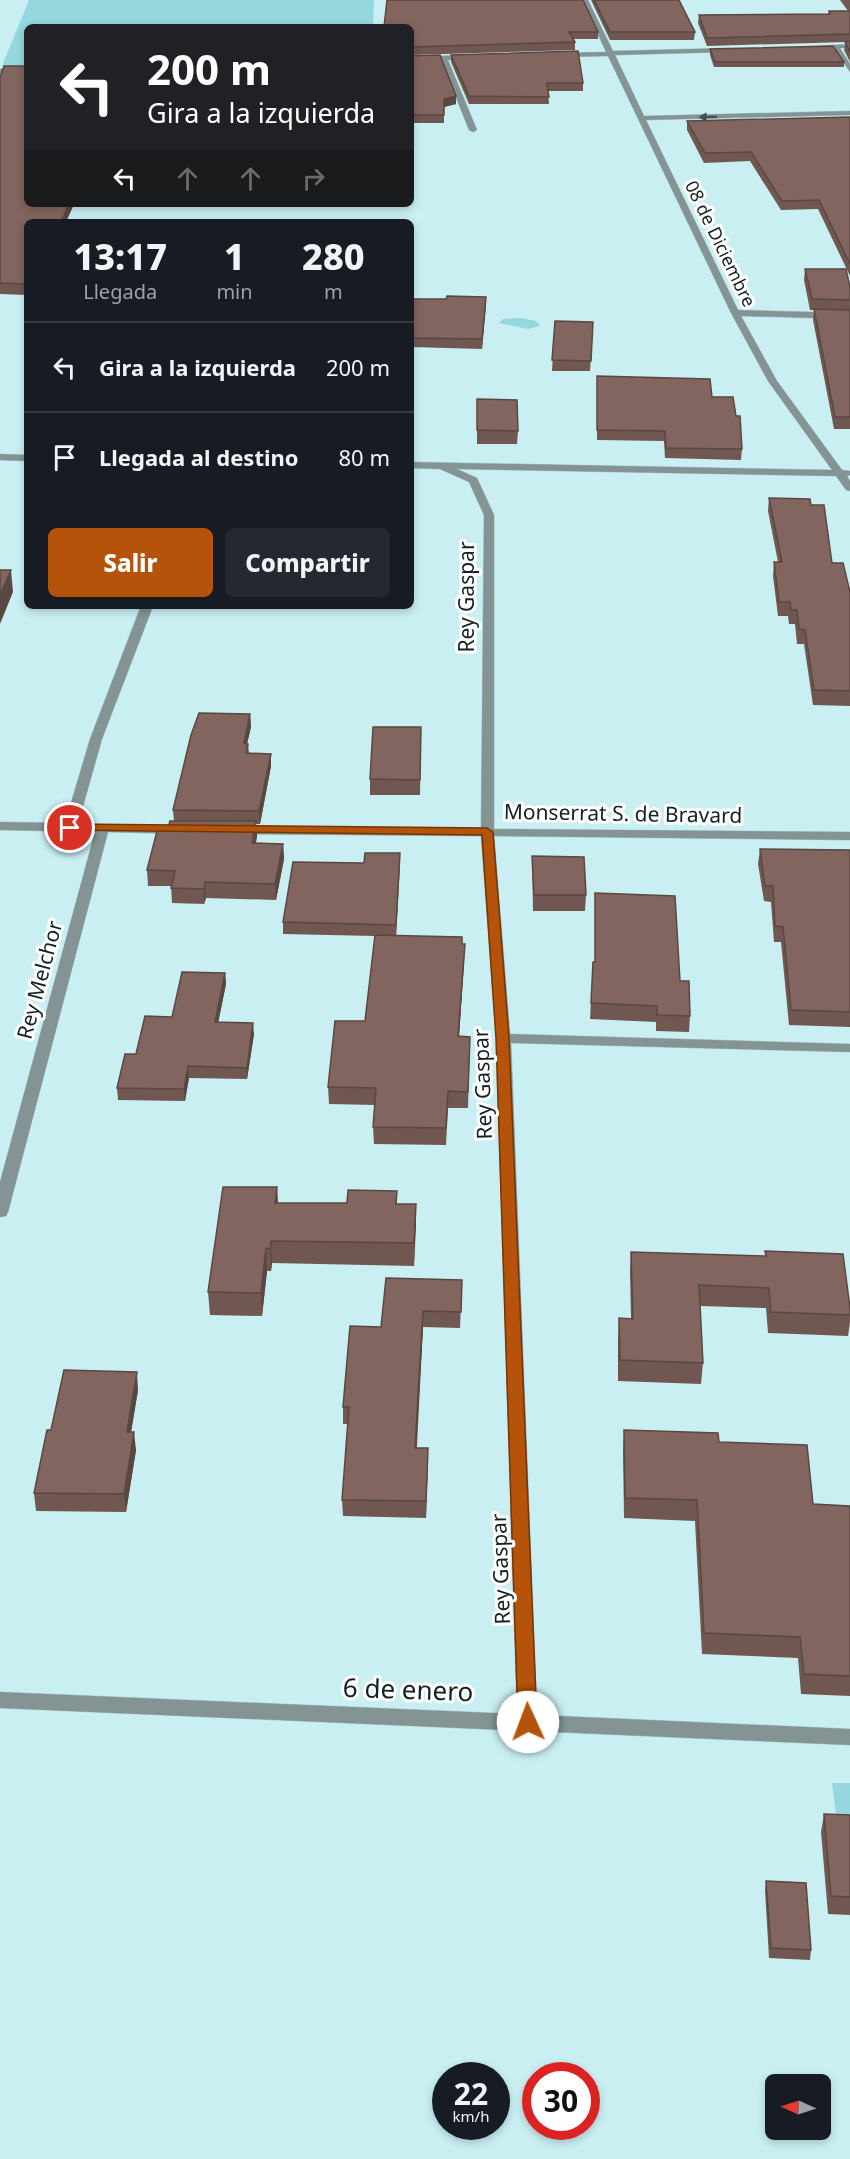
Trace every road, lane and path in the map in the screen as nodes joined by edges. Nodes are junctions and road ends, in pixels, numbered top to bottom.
1 (585, 0) edge
2 (850, 46) edge
3 (836, 47) junction
4 (800, 48) edge
5 (741, 50) edge
6 (610, 53) junction
7 (551, 55) edge
8 (479, 57) edge
9 (444, 58) junction
10 (414, 59) edge
11 (24, 70) edge
12 (850, 70) edge
13 (0, 71) edge
14 (850, 113) edge
15 (850, 120) edge
16 (644, 123) junction
17 (473, 130) dead end
18 (735, 313) junction
19 (850, 316) edge
20 (0, 457) edge
21 (24, 458) edge
22 (414, 465) edge
23 (443, 466) junction
24 (845, 473) edge
25 (850, 488) edge
26 (146, 609) edge
27 (0, 826) edge
28 (70, 828) junction
29 (102, 829) junction
30 (195, 830) edge
31 (230, 830) edge
32 (487, 832) junction
33 (850, 836) edge
34 (503, 1038) junction
35 (850, 1047) edge
36 (0, 1212) edge
37 (0, 1700) edge
38 (528, 1722) junction
39 (850, 1737) edge

1 - 6 street, 08 de Diciembre
2 - 3 street
3 - 4 street
3 - 12 street
5 - 6 street
6 - 7 street
6 - 16 street, 08 de Diciembre
8 - 9 street
9 - 10 street
9 - 17 street
11 - 13 street
14 -> 16 street
15 - 16 street
16 - 18 street, 08 de Diciembre
18 - 19 street
18 - 24 street, 08 de Diciembre
20 - 21 street
22 - 23 street
23 - 24 street
23 - 32 street, Rey Gaspar
24 - 25 street, 08 de Diciembre
26 - 28 street
27 - 28 street
28 - 29 street
29 - 30 street
29 - 36 street, Rey Melchor
31 - 32 street, Monserrat S. de Bravard
32 - 33 street, Monserrat S. de Bravard
32 - 34 street, Rey Gaspar
34 - 35 street
34 - 38 street, Rey Gaspar
37 - 38 street, 6 de enero
38 - 39 street, 6 de enero

